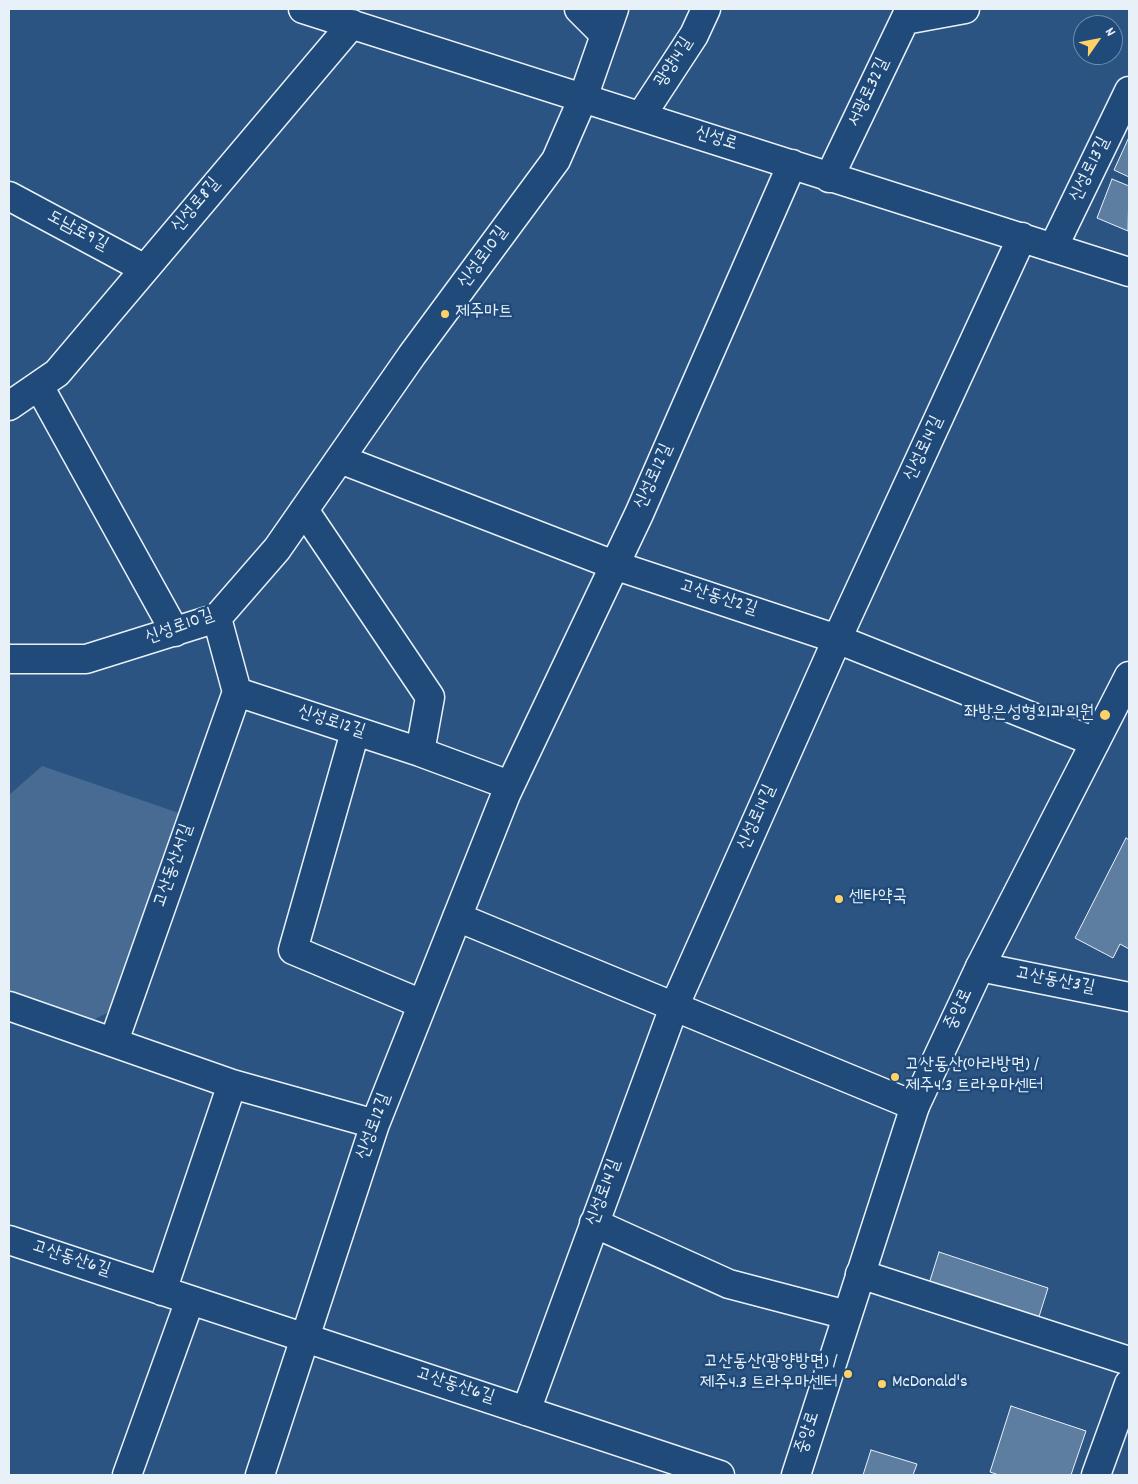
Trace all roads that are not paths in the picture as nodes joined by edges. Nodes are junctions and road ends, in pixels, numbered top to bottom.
1 (303, 9) edge
2 (578, 9) edge
3 (614, 9) edge
4 (706, 9) edge
5 (965, 9) edge
6 (907, 14) edge
7 (352, 24) junction
8 (605, 35) junction
9 (1129, 92) edge
10 (583, 98) junction
11 (641, 116) junction
12 (792, 164) junction
13 (829, 178) junction
14 (9, 196) edge
15 (1022, 237) junction
16 (1053, 248) junction
17 (144, 269) junction
18 (1129, 272) edge
19 (39, 386) junction
20 (9, 406) edge
21 (340, 459) junction
22 (304, 510) junction
23 (614, 565) junction
24 (217, 618) junction
25 (175, 632) junction
26 (837, 639) junction
27 (9, 659) edge
28 (1129, 676) edge
29 (237, 692) junction
30 (355, 732) junction
31 (1095, 742) junction
32 (420, 752) junction
33 (510, 785) junction
34 (457, 918) junction
35 (980, 967) junction
36 (1129, 996) edge
37 (422, 1004) junction
38 (9, 1006) edge
39 (674, 1006) junction
40 (114, 1041) junction
41 (232, 1084) junction
42 (915, 1106) junction
43 (375, 1124) junction
44 (594, 1223) junction
45 (9, 1240) edge
46 (860, 1274) junction
47 (162, 1291) junction
48 (190, 1300) junction
49 (848, 1314) junction
50 (305, 1338) junction
51 (1129, 1360) edge
52 (1129, 1384) edge
53 (526, 1411) junction
54 (126, 1475) edge
55 (260, 1475) edge
56 (720, 1475) edge
57 (796, 1475) edge
58 (1096, 1475) edge

1 - 7 street, 신성로
2 - 8 street
3 - 8 street, 신성로10길
4 - 11 street, 광양14길
5 - 6 street
6 - 13 street, 서광로32길
7 - 10 street, 신성로
7 - 17 street, 신성로8길
8 - 10 street, 신성로10길
9 - 16 street, 신성로13길
10 - 11 street, 신성로
10 - 21 street, 신성로10길
11 - 12 street, 신성로
12 - 13 street, 신성로
12 - 23 street, 신성로12길
13 - 15 street, 신성로
14 - 17 street, 도남로9길
15 - 16 street, 신성로
15 - 26 street, 신성로14길
16 - 18 street, 신성로
17 - 19 street, 신성로8길
19 - 20 street, 신성로8길
19 - 25 street
21 - 22 street, 신성로10길
21 - 23 street, 고산동산2길
22 - 24 street, 신성로10길
22 - 32 street
23 - 26 street, 고산동산2길
23 - 33 street, 신성로12길
24 - 25 street, 신성로10길
24 - 29 street
25 - 27 street, 신성로10길
26 - 31 street, 고산동산2길
26 - 39 street, 신성로14길
28 - 31 street, 중앙로
29 - 30 street, 신성로12길
29 - 40 street, 고산동산서길
30 - 32 street, 신성로12길
30 - 37 street
31 - 35 street, 중앙로
32 - 33 street, 신성로12길
33 - 34 street, 신성로12길
34 - 37 street, 신성로12길
34 - 39 street
35 - 36 street, 고산동산3길
35 - 42 street, 중앙로
37 - 43 street, 신성로12길
38 - 40 street
39 - 42 street
39 - 44 street, 신성로14길
40 - 41 street
41 - 43 street
41 - 47 street
42 - 46 street, 중앙로
43 - 50 street, 신성로12길
44 - 49 street
44 - 53 street, 신성로14길
45 - 47 street, 고산동산6길
46 - 49 street, 중앙로
46 - 51 street
47 - 48 street, 고산동산6길
48 - 50 street, 고산동산6길
48 - 54 street
49 - 57 street, 중앙로
50 - 53 street, 고산동산6길
50 - 55 street, 신성로12길
52 - 58 street
53 - 56 street, 고산동산6길

